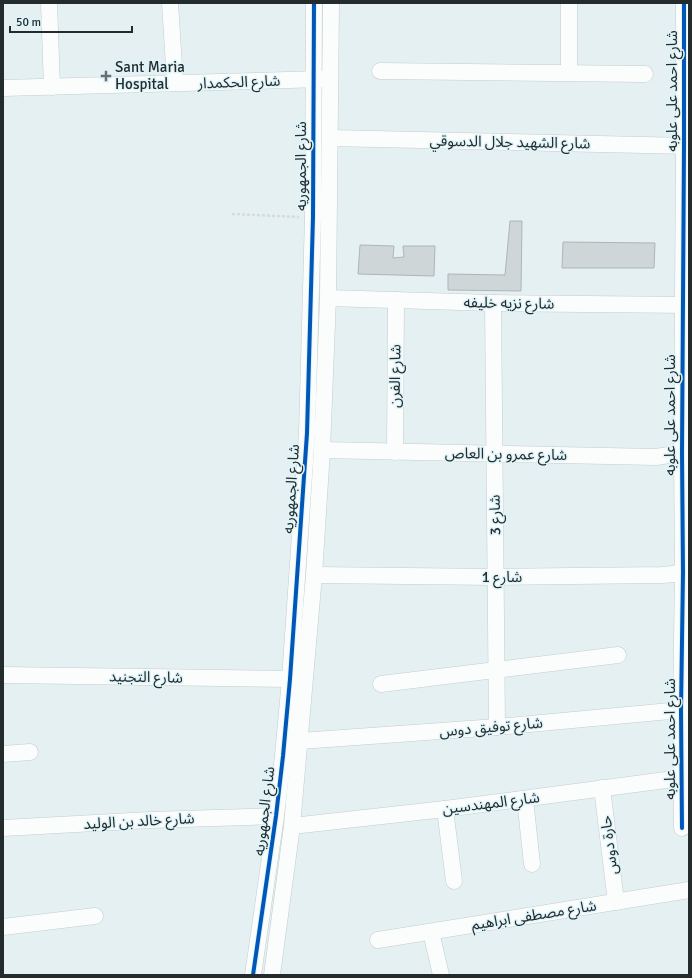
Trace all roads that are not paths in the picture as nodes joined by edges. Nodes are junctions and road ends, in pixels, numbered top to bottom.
1 (49, 3) edge
2 (170, 3) edge
3 (314, 3) edge
4 (331, 3) edge
5 (569, 3) edge
6 (684, 3) edge
7 (380, 71) dead end
8 (569, 73) junction
9 (644, 74) dead end
10 (331, 79) junction
11 (314, 80) junction
12 (175, 83) junction
13 (52, 87) junction
14 (3, 88) edge
15 (330, 138) junction
16 (687, 146) edge
17 (328, 298) junction
18 (396, 300) junction
19 (493, 303) junction
20 (686, 305) edge
21 (322, 450) junction
22 (395, 452) junction
23 (685, 452) edge
24 (495, 454) junction
25 (686, 571) edge
26 (314, 575) junction
27 (496, 577) junction
28 (618, 655) dead end
29 (496, 669) junction
30 (3, 675) edge
31 (290, 679) junction
32 (381, 684) dead end
33 (681, 710) junction
34 (497, 727) junction
35 (300, 742) junction
36 (30, 752) dead end
37 (3, 754) edge
38 (685, 778) edge
39 (602, 788) junction
40 (525, 798) junction
41 (445, 809) junction
42 (276, 816) junction
43 (292, 826) junction
44 (3, 828) edge
45 (682, 828) dead end
46 (532, 864) dead end
47 (454, 881) dead end
48 (689, 890) edge
49 (616, 902) junction
50 (95, 916) dead end
51 (3, 927) edge
52 (431, 932) junction
53 (378, 940) dead end
54 (254, 975) edge
55 (272, 975) edge
56 (441, 975) edge

1 - 13 street
2 - 12 street
3 - 11 street, شارع الجمهوريه
4 - 10 street, شارع الجمهوريه
5 - 8 street
6 - 16 street, شارع احمد على علوبه
7 - 8 street
8 - 9 street
10 - 11 street, شارع الحكمدار
10 - 15 street, شارع الجمهوريه
11 - 12 street, شارع الحكمدار
11 - 31 street, شارع الجمهوريه
12 - 13 street, شارع الحكمدار
13 - 14 street, شارع الحكمدار
15 - 16 street, شارع الشهيد جلال الدسوقي
15 - 17 street, شارع الجمهوريه
16 - 20 street, شارع احمد على علوبه
17 - 18 street, شارع نزيه خليفه
17 - 21 street, شارع الجمهوريه
18 - 19 street, شارع نزيه خليفه
18 - 22 street, شارع الفرن
19 - 20 street, شارع نزيه خليفه
19 - 24 street, شارع 3
20 - 23 street, شارع احمد على علوبه
21 - 22 street, شارع عمرو بن العاص
21 - 26 street, شارع الجمهوريه
22 - 24 street, شارع عمرو بن العاص
23 - 24 street, شارع عمرو بن العاص
23 - 25 street, شارع احمد على علوبه
24 - 27 street, شارع 3
25 - 27 street, شارع 1
25 - 33 street, شارع احمد على علوبه
26 - 27 street, شارع 1
26 - 35 street, شارع الجمهوريه
27 - 29 street, شارع 3
28 - 29 street
29 - 32 street
29 - 34 street, شارع 3
30 - 31 street, شارع التجنيد
31 - 42 street, شارع الجمهوريه
33 - 34 street, شارع توفيق دوس
33 - 38 street, شارع احمد على علوبه
34 - 35 street, شارع توفيق دوس
35 - 43 street, شارع الجمهوريه
36 - 37 street
38 - 39 street, شارع المهندسين
38 - 45 street, شارع احمد على علوبه
39 - 40 street, شارع المهندسين
39 - 49 street, حارة دوس
40 - 41 street, شارع المهندسين
40 - 46 street
41 - 43 street, شارع المهندسين
41 - 47 street
42 - 44 street, شارع خالد بن الوليد
42 - 54 street, شارع الجمهوريه
43 - 55 street, شارع الجمهوريه
48 - 49 street, شارع مصطفى ابراهيم
49 - 52 street, شارع مصطفى ابراهيم
50 - 51 street
52 - 53 street, شارع مصطفى ابراهيم
52 - 56 street

